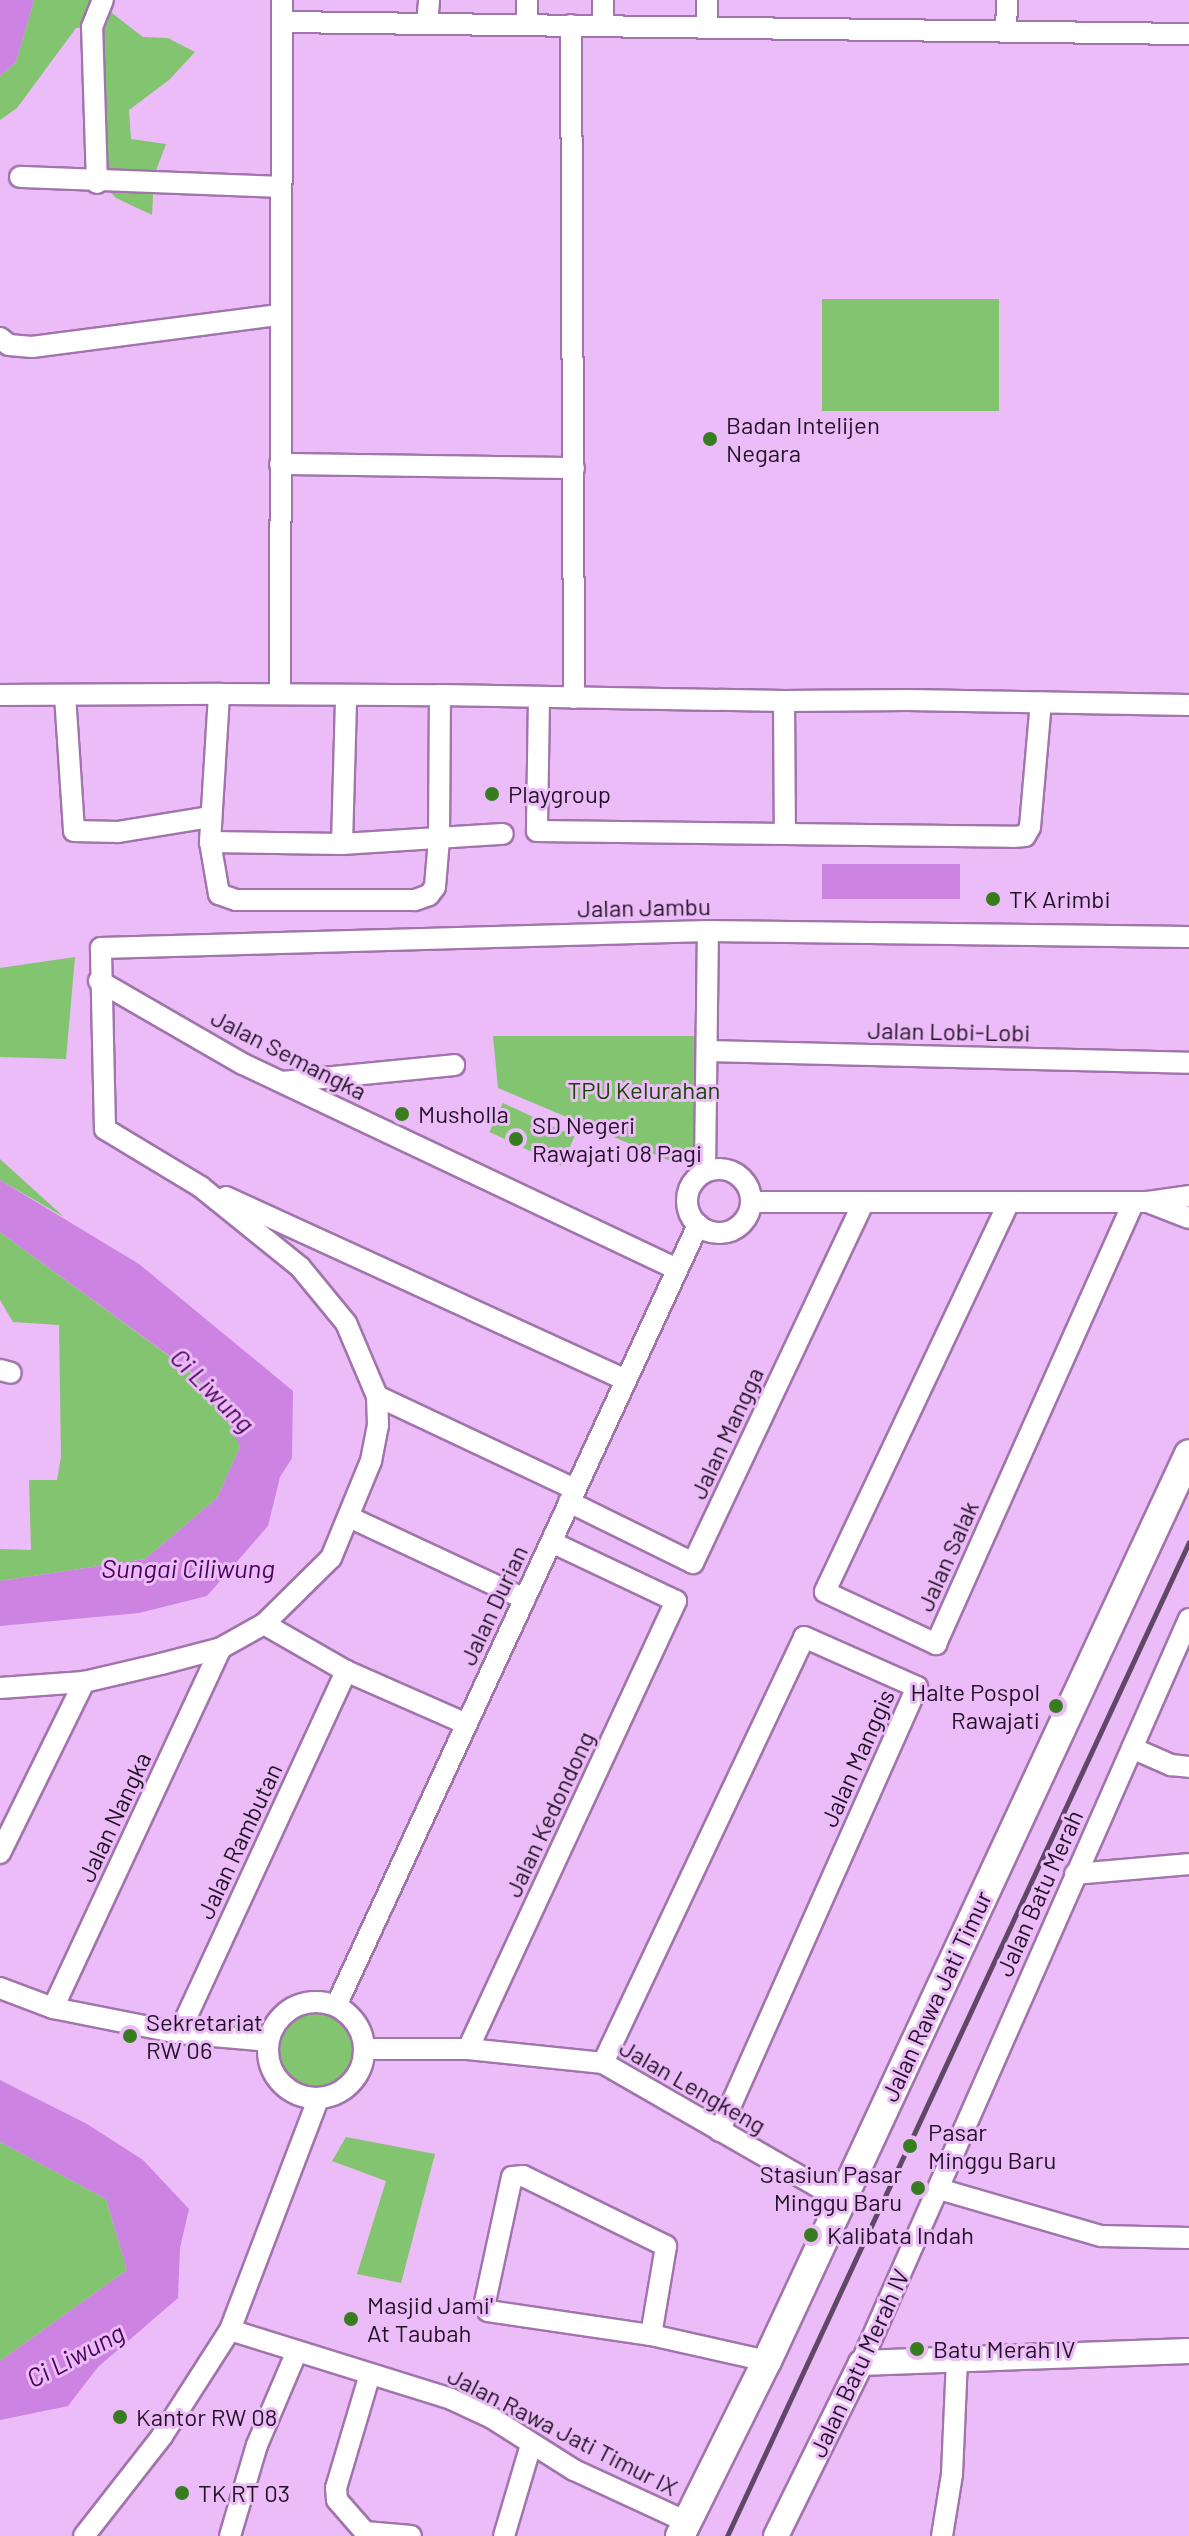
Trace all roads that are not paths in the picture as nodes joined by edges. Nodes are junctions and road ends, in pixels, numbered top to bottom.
1 (103, 0) edge
2 (282, 0) edge
3 (429, 0) edge
4 (527, 0) edge
5 (603, 0) edge
6 (707, 0) edge
7 (1007, 0) edge
8 (283, 22) junction
9 (427, 24) junction
10 (527, 25) junction
11 (571, 25) junction
12 (603, 26) junction
13 (707, 28) junction
14 (1006, 31) junction
15 (1189, 34) edge
16 (20, 177) dead end
17 (97, 183) junction
18 (279, 187) junction
19 (279, 315) junction
20 (0, 338) edge
21 (280, 464) junction
22 (574, 468) junction
23 (219, 694) junction
24 (280, 694) junction
25 (0, 695) edge
26 (65, 695) junction
27 (440, 695) junction
28 (346, 697) junction
29 (539, 698) junction
30 (574, 698) junction
31 (784, 701) junction
32 (1041, 702) junction
33 (1189, 705) edge
34 (210, 817) junction
35 (785, 833) junction
36 (503, 834) dead end
37 (439, 839) junction
38 (210, 842) junction
39 (342, 844) junction
40 (708, 931) junction
41 (1189, 937) edge
42 (99, 981) junction
43 (707, 1051) junction
44 (1189, 1063) edge
45 (454, 1065) dead end
46 (282, 1082) junction
47 (705, 1171) junction
48 (201, 1187) junction
49 (1189, 1196) edge
50 (751, 1202) junction
51 (864, 1202) junction
52 (1009, 1202) junction
53 (1141, 1202) junction
54 (1189, 1218) edge
55 (698, 1225) junction
56 (319, 1237) junction
57 (300, 1267) junction
58 (677, 1269) junction
59 (626, 1380) junction
60 (377, 1396) junction
61 (1189, 1454) edge
62 (572, 1496) junction
63 (349, 1517) junction
64 (551, 1542) junction
65 (525, 1599) junction
66 (1189, 1619) edge
67 (264, 1624) junction
68 (221, 1648) junction
69 (1182, 1653) edge
70 (346, 1671) junction
71 (84, 1682) junction
72 (0, 1688) edge
73 (467, 1724) junction
74 (1132, 1748) junction
75 (1189, 1767) edge
76 (0, 1853) edge
77 (1189, 1864) edge
78 (1075, 1874) junction
79 (0, 1988) edge
80 (336, 2006) junction
81 (53, 2008) junction
82 (179, 2033) junction
83 (268, 2041) junction
84 (365, 2049) junction
85 (468, 2049) junction
86 (603, 2063) junction
87 (315, 2105) junction
88 (719, 2131) junction
89 (939, 2189) junction
90 (841, 2200) junction
91 (1189, 2238) edge
92 (230, 2330) junction
93 (651, 2335) junction
94 (297, 2351) junction
95 (1189, 2351) edge
96 (957, 2360) junction
97 (767, 2361) junction
98 (861, 2363) junction
99 (370, 2374) junction
100 (531, 2445) junction
101 (684, 2529) edge
102 (84, 2536) edge
103 (230, 2536) edge
104 (411, 2536) edge
105 (504, 2536) edge
106 (776, 2536) edge
107 (942, 2536) edge

1 - 17 street
2 - 8 street
3 - 9 street
4 - 10 street
5 - 12 street
6 - 13 street
7 - 14 street
8 - 9 street
8 - 18 street
9 - 10 street
10 - 11 street
11 - 12 street
11 - 22 street
12 - 13 street
13 - 14 street
14 - 15 street
16 - 17 street
17 - 18 street
18 - 19 street
19 - 20 street
19 - 21 street
21 - 22 street
21 - 24 street
22 - 30 street
23 - 24 street
23 - 26 street
23 - 34 street
24 - 28 street
25 - 26 street
26 - 34 street
27 - 28 street
27 - 29 street
27 - 37 street
28 - 39 street
29 - 30 street
29 - 35 street
30 - 31 street
31 - 32 street
31 - 35 street
32 - 33 street
32 - 35 street
34 - 38 street
36 - 37 street
37 - 38 street
37 - 39 street
38 - 39 street
40 - 41 street, Jalan Jambu
40 - 42 street, Jalan Jambu
40 - 43 street
42 - 46 street, Jalan Semangka
42 - 48 street
43 - 44 street, Jalan Lobi-Lobi
43 - 47 street
45 - 46 street
46 - 58 street, Jalan Semangka
47 - 50 street
47 - 55 street
48 - 56 street
48 - 57 street
49 - 53 street
50 - 51 street
50 - 55 street
51 - 52 street
51 - 62 street, Jalan Mangga
52 - 53 street
52 - 53 street, Jalan Salak
53 - 54 street
55 - 58 street, Jalan Durian
56 - 57 street
56 - 59 street
57 - 60 street
58 - 59 street, Jalan Durian
59 - 62 street, Jalan Durian
60 - 62 street
60 - 63 street
61 - 90 main road, Jalan Rawa Jati Timur
62 - 64 street, Jalan Durian
63 - 65 street
63 - 67 street
64 - 65 street, Jalan Durian
64 - 85 street, Jalan Kedondong
65 - 73 street, Jalan Durian
66 - 69 street, Jalan Batu Merah
67 - 68 street
67 - 70 street
68 - 71 street
68 - 81 street, Jalan Nangka
69 - 74 street, Jalan Batu Merah
70 - 73 street
70 - 82 street, Jalan Rambutan
71 - 72 street
71 - 76 street
73 - 80 street, Jalan Durian
74 - 75 street
74 - 78 street, Jalan Batu Merah
77 - 78 street
78 - 89 street, Jalan Batu Merah
79 - 81 street
80 - 83 street
80 - 84 street
81 - 82 street
82 - 83 street
83 - 87 street
84 - 85 street, Jalan Lengkeng
84 - 87 street
85 - 86 street, Jalan Lengkeng
86 - 88 street, Jalan Lengkeng
86 - 88 street, Jalan Manggis
87 - 92 street
88 - 90 street, Jalan Lengkeng
89 - 91 street
89 - 98 street, Jalan Batu Merah IV
90 - 97 main road, Jalan Rawa Jati Timur
92 - 94 street, Jalan Rawa Jati Timur IX
92 - 102 street
93 - 93 street
93 - 97 street
94 - 99 street, Jalan Rawa Jati Timur IX
94 - 103 street
95 - 96 street
96 - 98 street
96 - 107 street
97 - 101 main road, Jalan Rawa Jati Timur
98 - 106 street, Jalan Batu Merah IV
99 - 100 street, Jalan Rawa Jati Timur IX
99 - 104 street
100 - 101 street, Jalan Rawa Jati Timur IX
100 - 105 street

